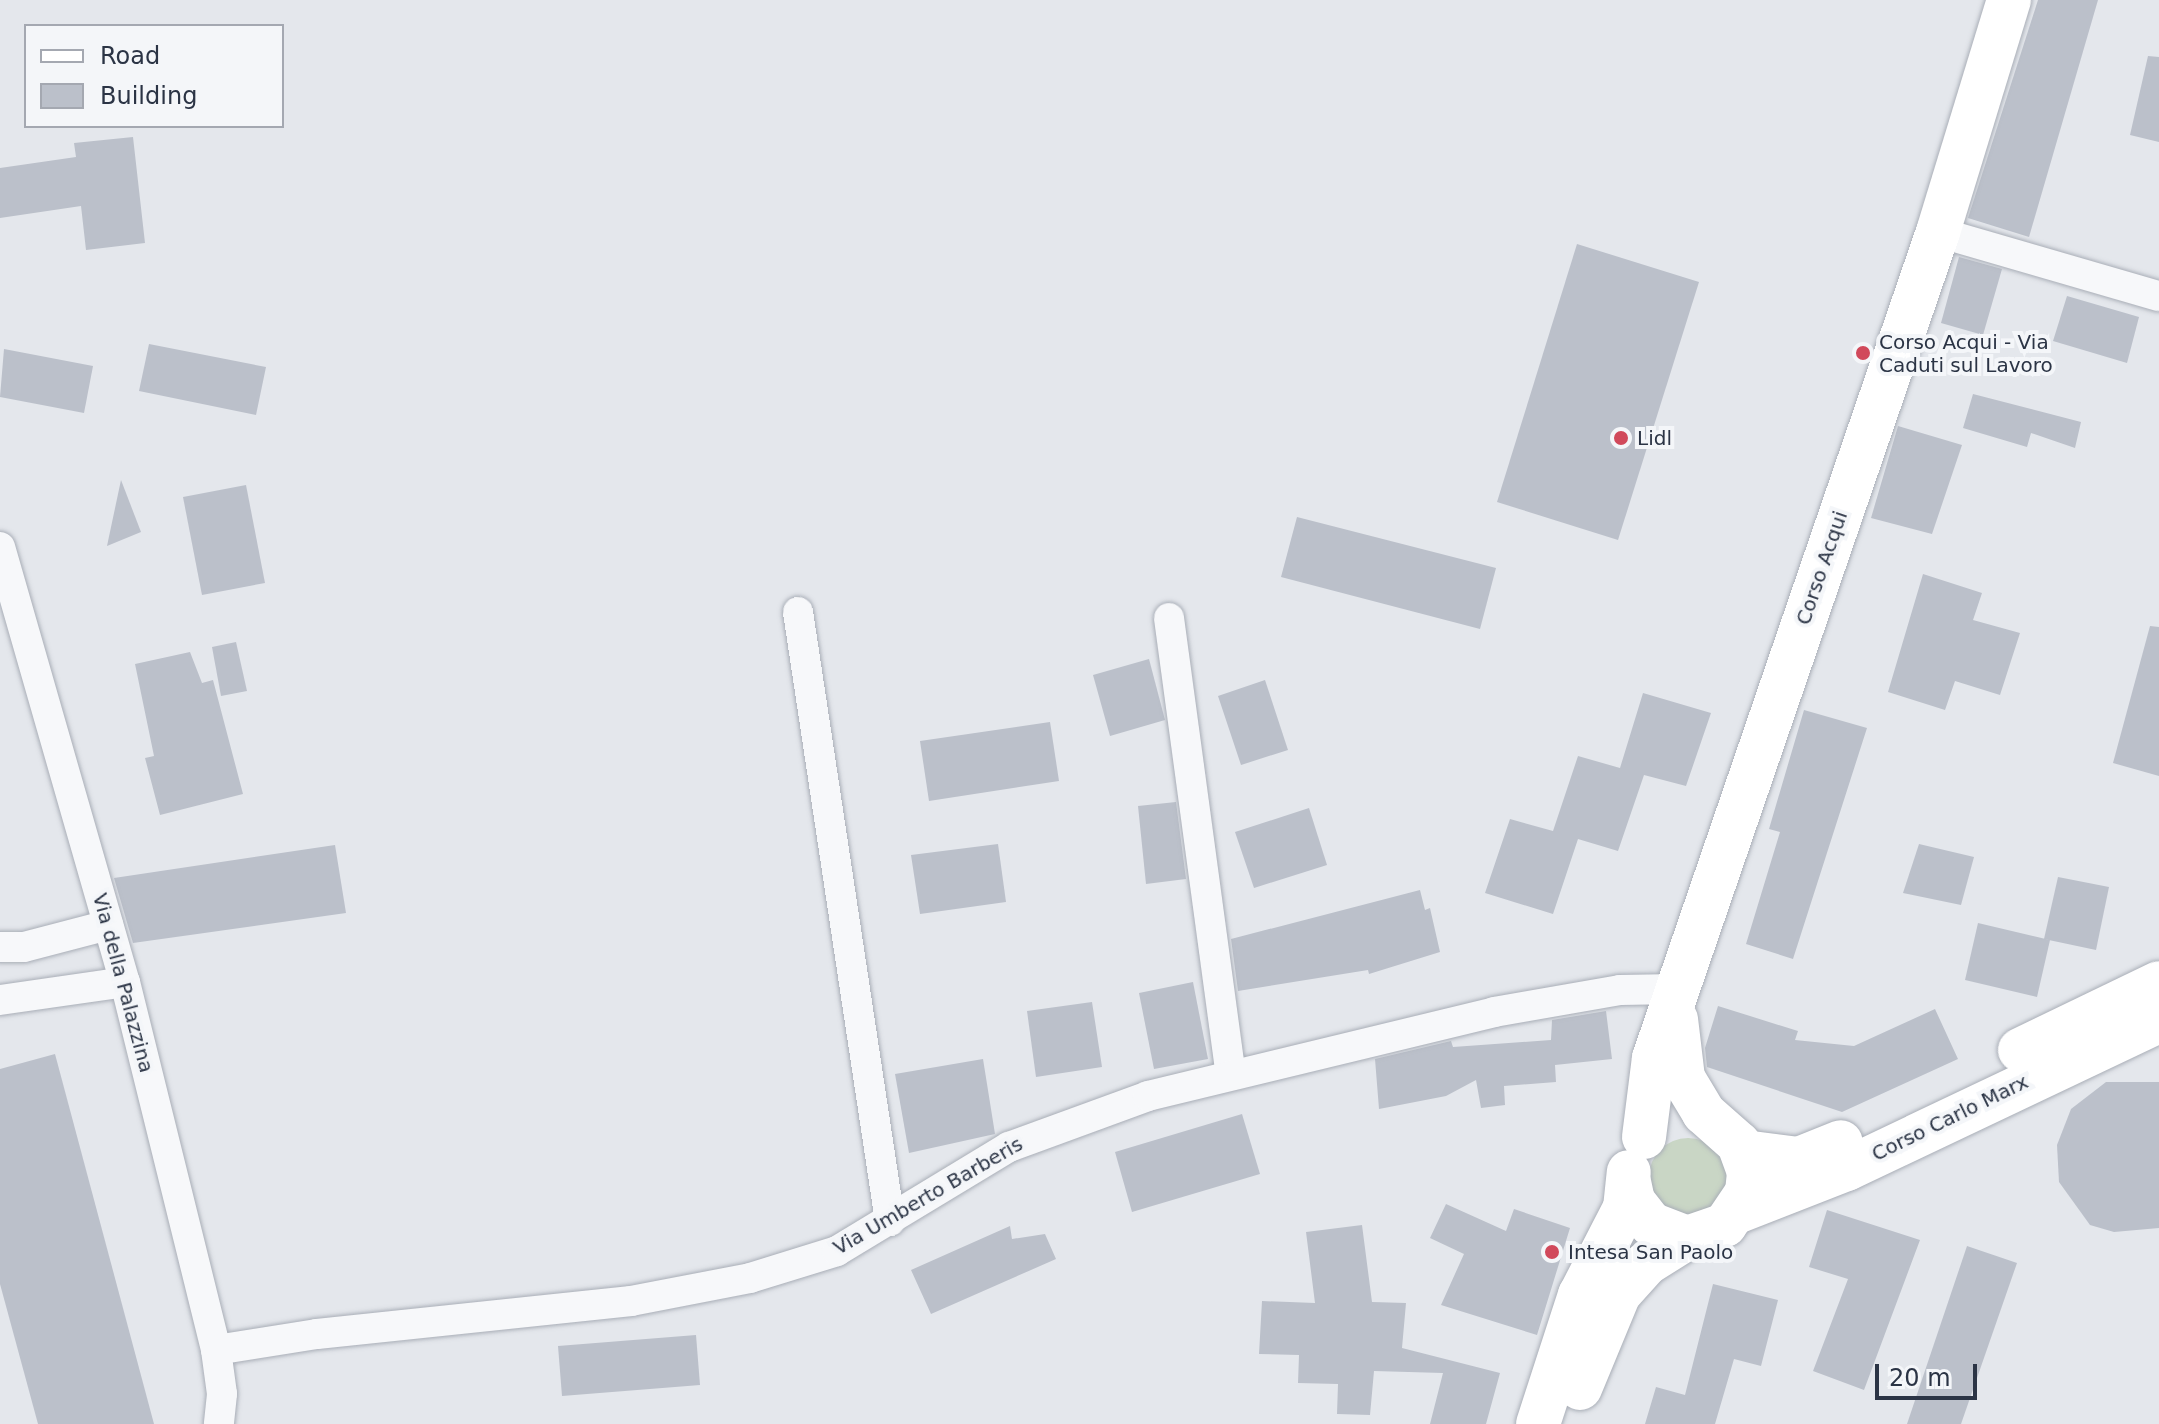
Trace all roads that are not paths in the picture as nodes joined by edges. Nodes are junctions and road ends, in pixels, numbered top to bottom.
1 (2009, 0) edge
2 (1938, 232) junction
3 (2159, 296) edge
4 (0, 547) edge
5 (798, 612) dead end
6 (1169, 618) dead end
7 (108, 925) junction
8 (0, 947) edge
9 (125, 982) junction
10 (2159, 983) edge
11 (1677, 989) junction
12 (0, 1000) edge
13 (2159, 1021) edge
14 (1231, 1074) junction
15 (1644, 1137) junction
16 (1730, 1138) junction
17 (1629, 1182) junction
18 (1739, 1211) junction
19 (890, 1221) junction
20 (1687, 1238) junction
21 (216, 1350) junction
22 (219, 1424) edge
23 (1538, 1424) edge
24 (1567, 1424) edge

1 - 2 street, Corso Acqui
2 - 3 street
2 - 11 street, Corso Acqui
4 - 7 street, Via della Palazzina
5 - 19 street
6 - 14 street
7 - 8 street
7 - 9 street, Via della Palazzina
9 - 12 street
9 - 21 street, Via della Palazzina
10 - 16 street, Corso Carlo Marx
11 - 14 street, Via Umberto Barberis
11 - 15 street, Corso Acqui
11 - 16 street
13 - 18 street, Corso Carlo Marx
14 - 19 street, Via Umberto Barberis
15 - 16 street
15 - 17 street
16 - 18 street
17 - 20 street
17 - 23 street
18 - 20 street
19 - 21 street, Via Umberto Barberis
20 - 24 street
21 - 22 street, Via della Palazzina

